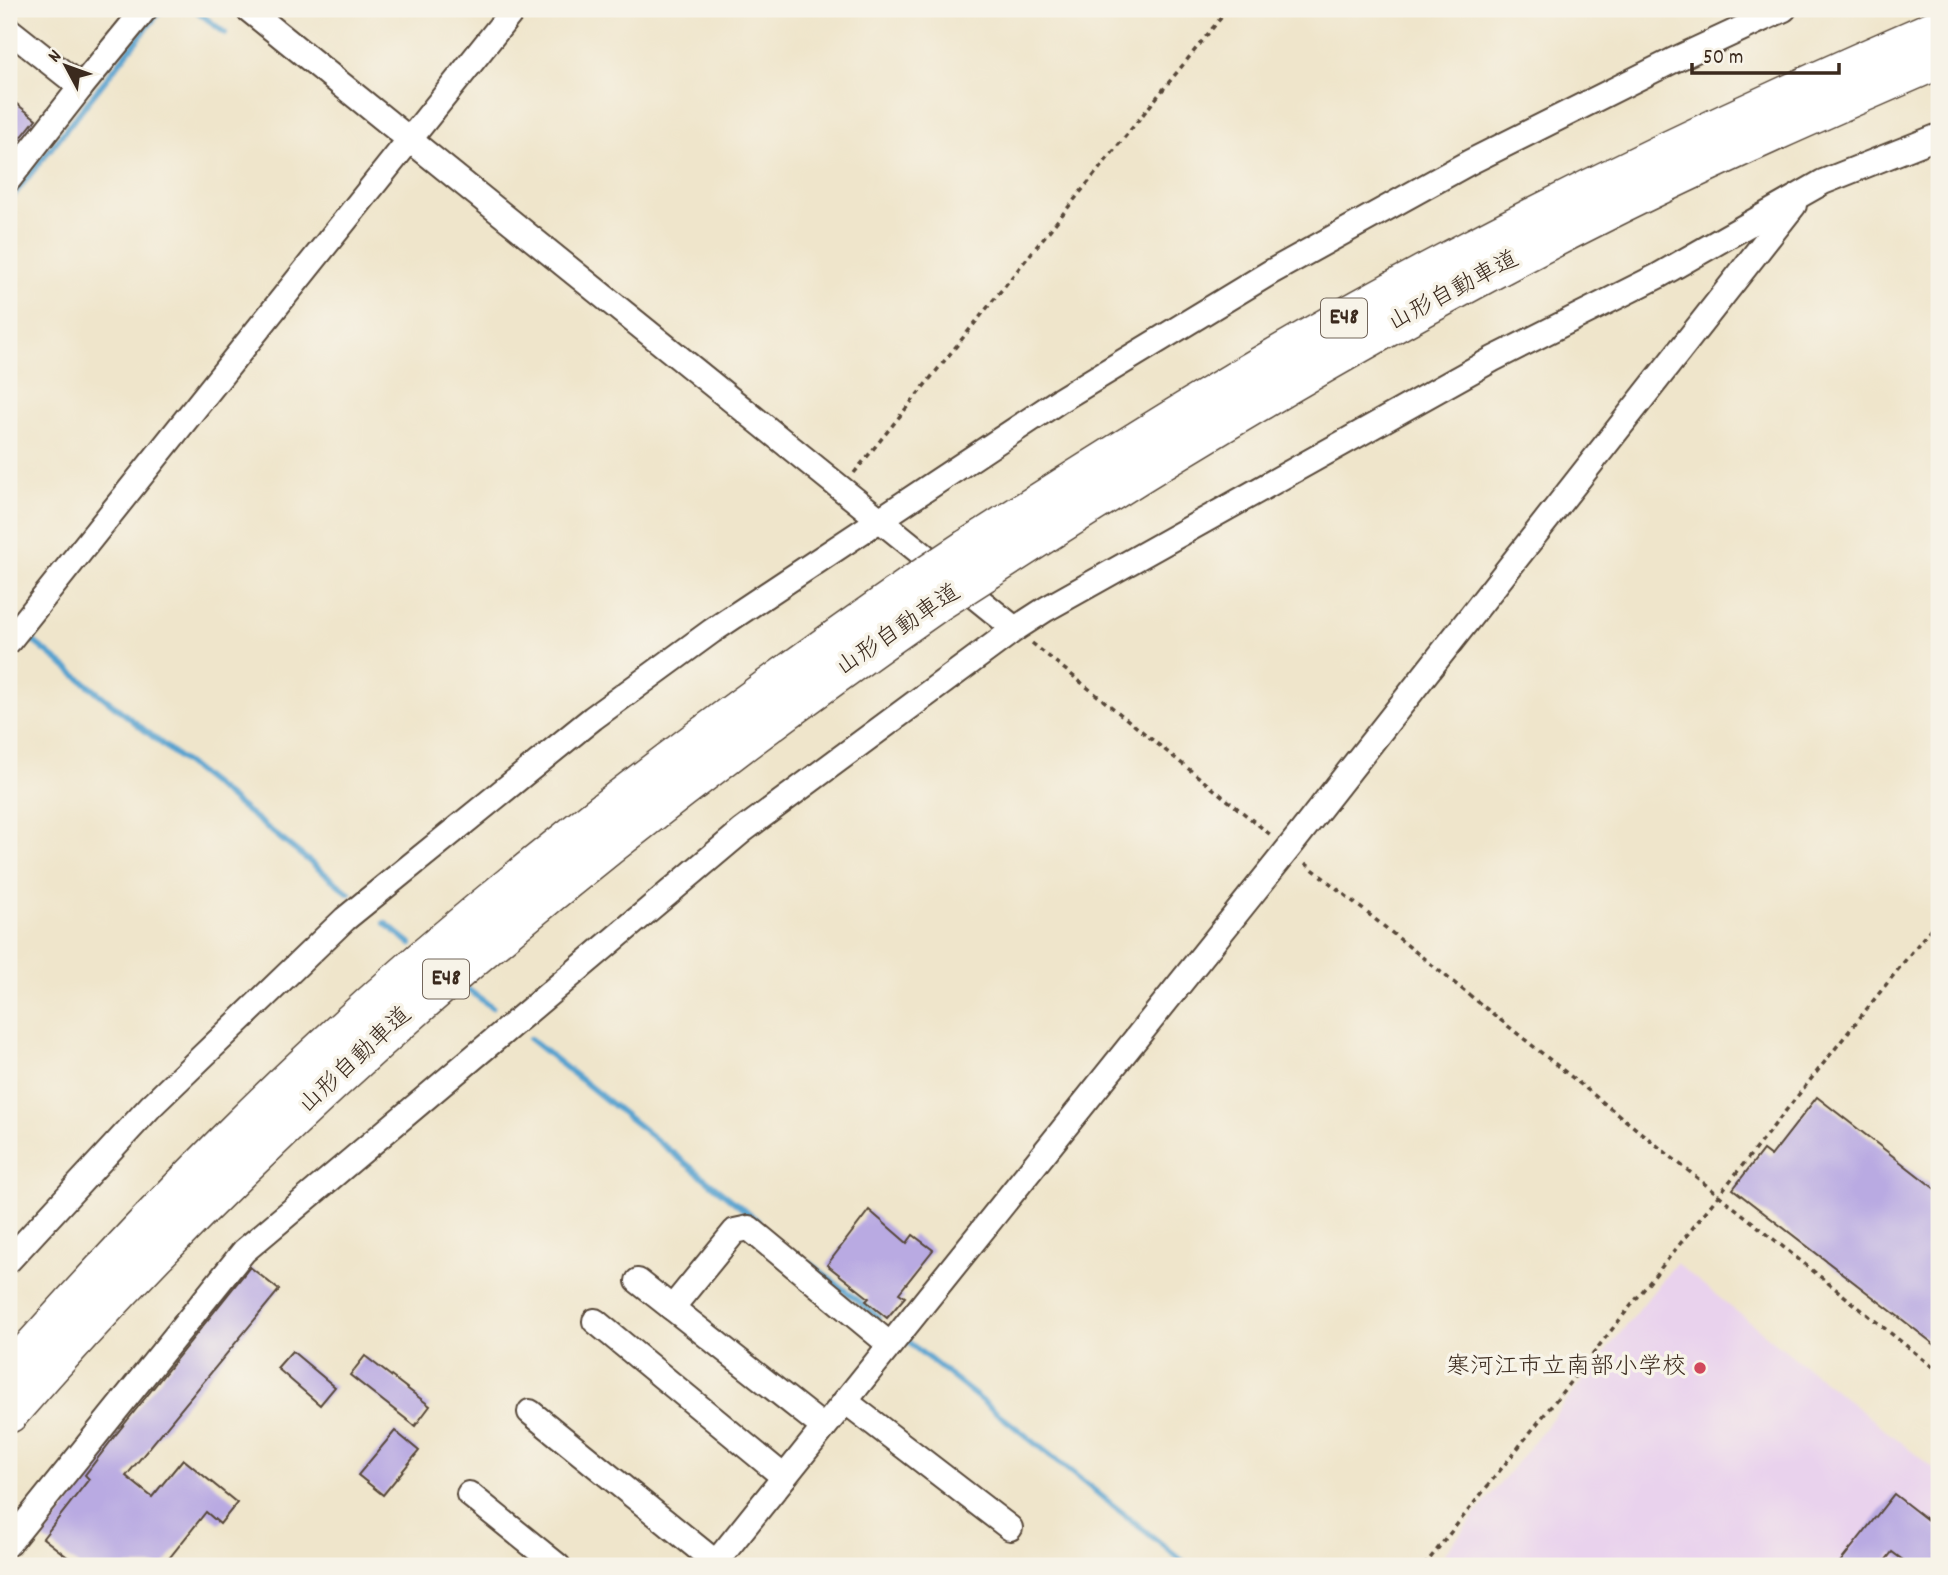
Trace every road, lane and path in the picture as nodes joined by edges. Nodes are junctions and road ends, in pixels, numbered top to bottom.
1 (145, 9) edge
2 (248, 9) edge
3 (514, 9) edge
4 (1228, 9) edge
5 (1784, 9) edge
6 (1939, 27) edge
7 (9, 30) edge
8 (1939, 60) edge
9 (81, 87) junction
10 (1798, 105) junction
11 (1939, 136) edge
12 (411, 138) junction
13 (9, 179) edge
14 (1801, 196) junction
15 (842, 488) junction
16 (879, 519) junction
17 (925, 594) junction
18 (1015, 629) junction
19 (9, 641) edge
20 (1288, 849) junction
21 (1939, 918) edge
22 (1718, 1193) junction
23 (9, 1260) edge
24 (638, 1281) dead end
25 (672, 1308) junction
26 (595, 1321) dead end
27 (889, 1344) junction
28 (1939, 1372) edge
29 (9, 1373) edge
30 (845, 1401) junction
31 (530, 1412) dead end
32 (9, 1414) edge
33 (822, 1427) junction
34 (784, 1477) junction
35 (469, 1494) dead end
36 (1010, 1528) dead end
37 (9, 1543) edge
38 (716, 1565) edge
39 (558, 1566) edge
40 (1424, 1566) edge

1 - 9 street
2 - 12 street
3 - 12 street
4 - 15 path
5 - 16 street
6 - 10 highway, 山形自動車道 / E48
7 - 9 street
8 - 10 highway, 山形自動車道 / E48
9 - 13 street
10 - 17 highway, 山形自動車道 / E48, bridge
11 - 14 street
12 - 15 street
12 - 19 street
14 - 18 street
14 - 20 street
15 - 16 street
16 - 18 street
16 - 23 street
17 - 29 highway, 山形自動車道 / E48
17 - 32 highway, 山形自動車道 / E48
18 - 20 path
18 - 37 street
20 - 22 path
20 - 27 street
21 - 22 path
22 - 28 path
22 - 40 path
24 - 25 street
25 - 27 street
25 - 33 street
26 - 34 street
27 - 30 street
30 - 33 street
30 - 36 street
31 - 38 street
33 - 34 street
34 - 38 street
35 - 39 street

